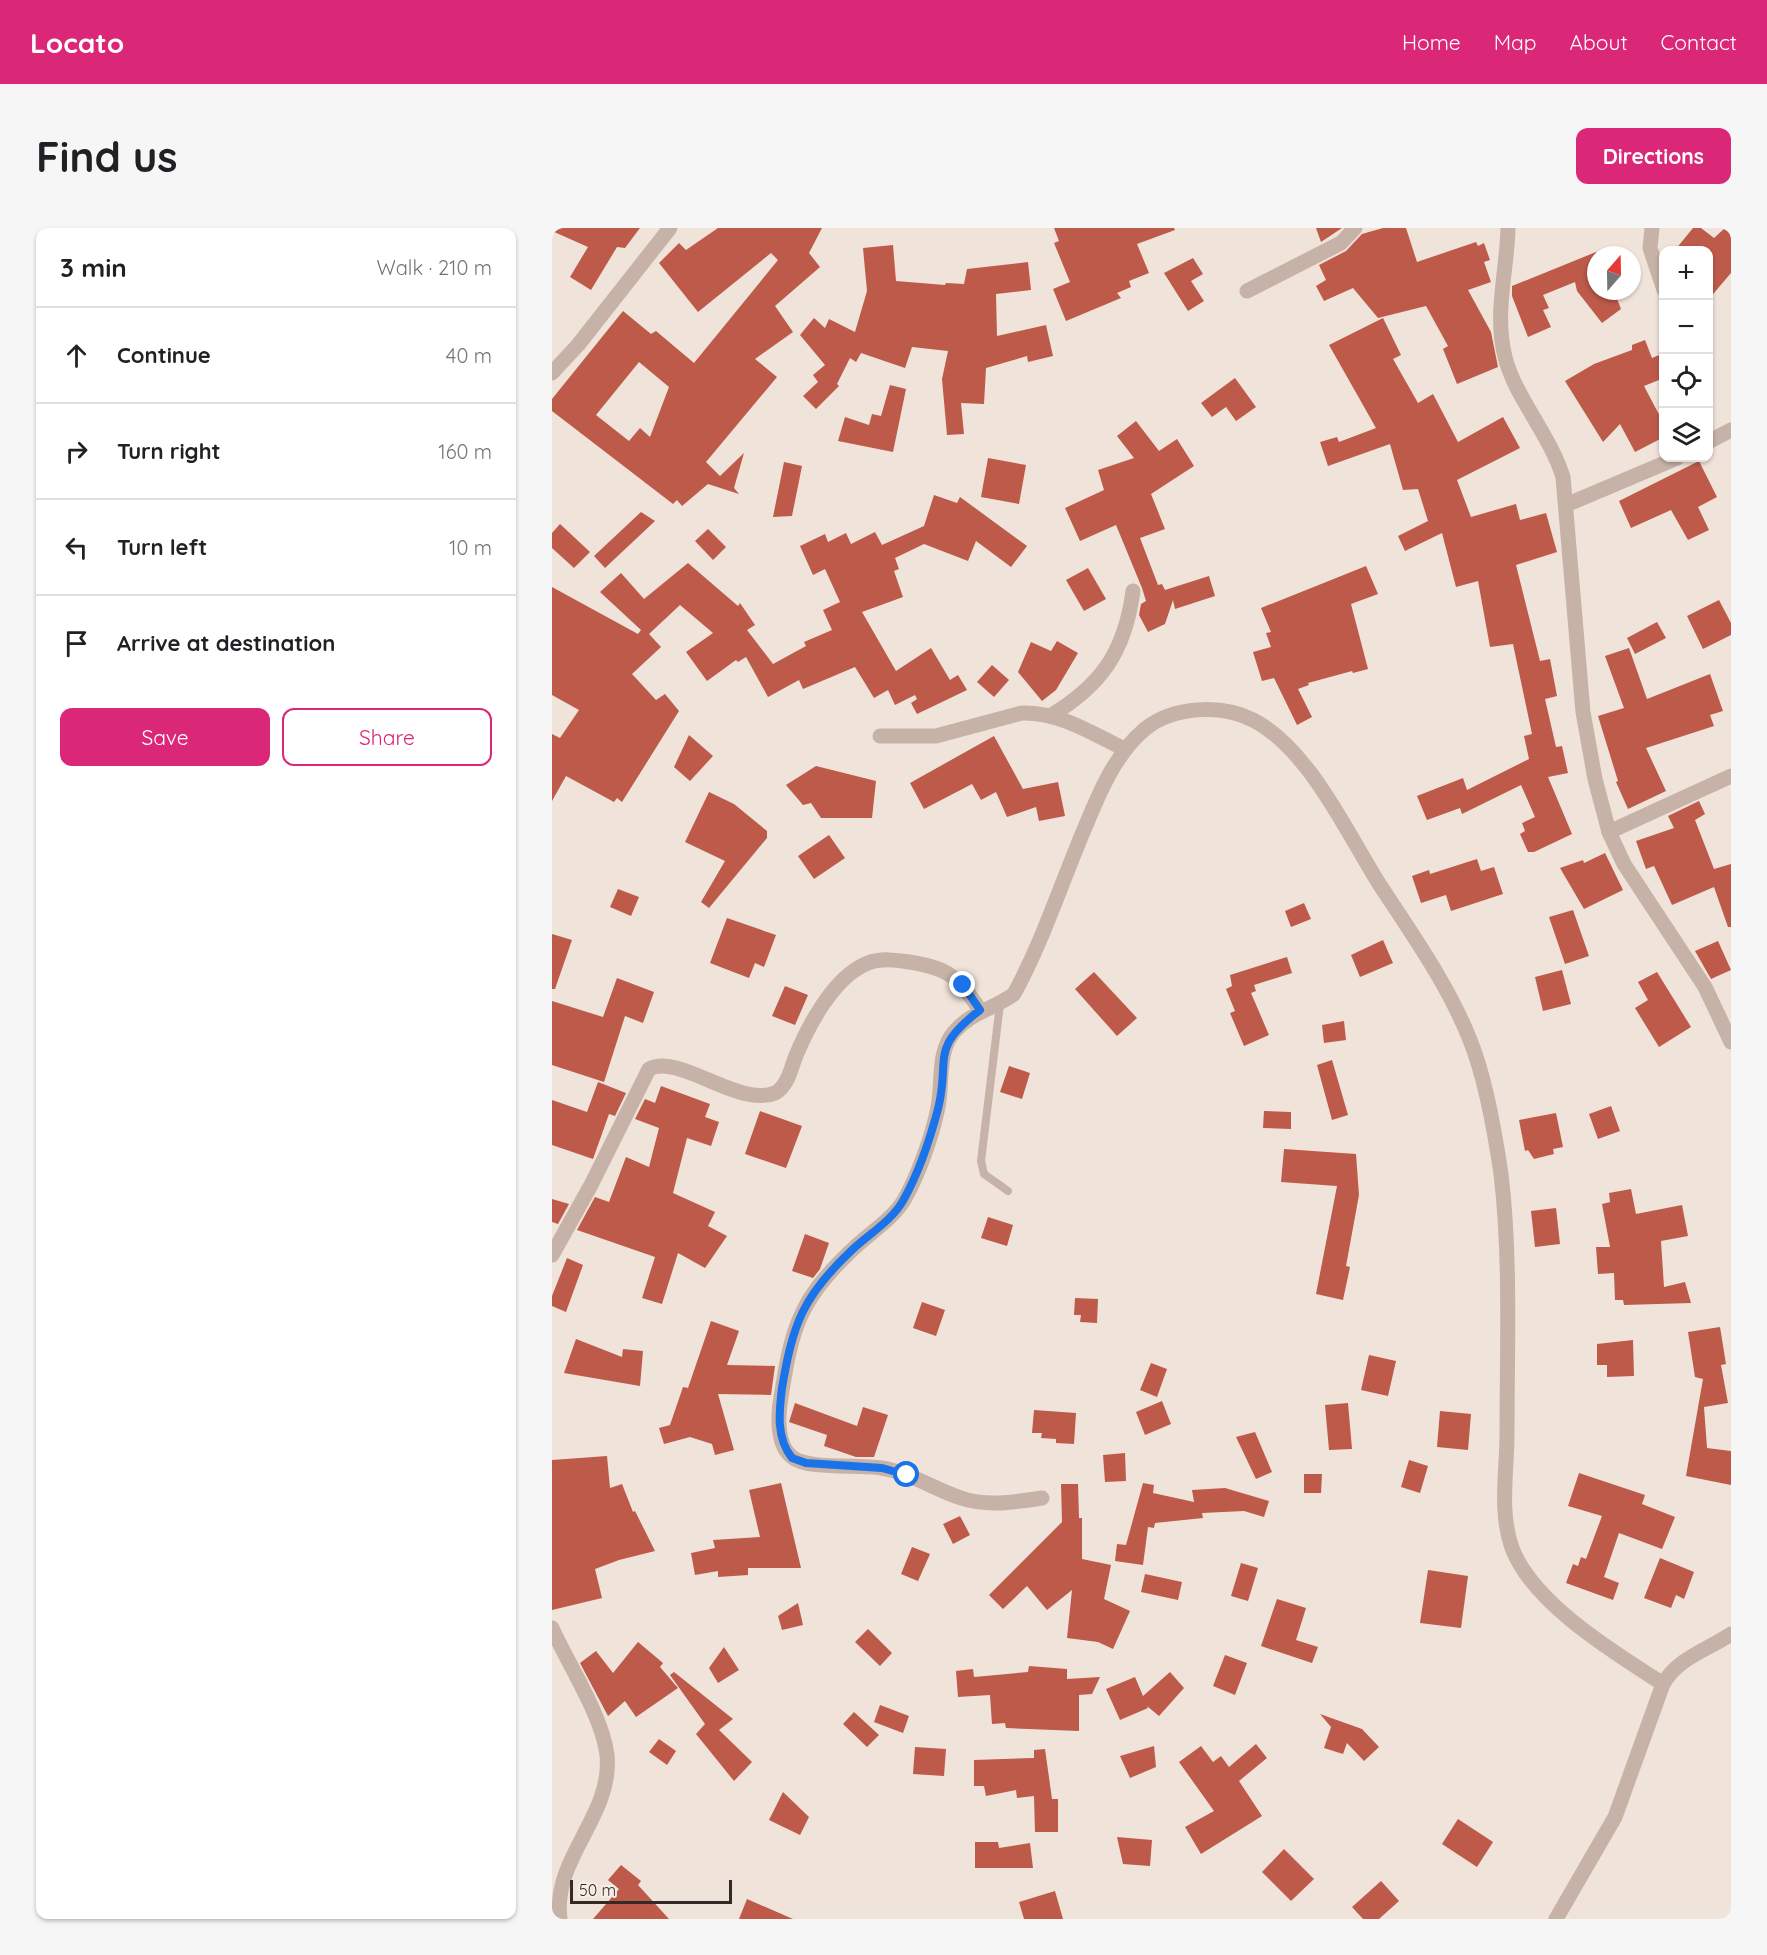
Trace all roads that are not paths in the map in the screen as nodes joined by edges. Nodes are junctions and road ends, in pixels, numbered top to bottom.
1 (670, 228) edge
2 (1355, 228) edge
3 (1508, 228) edge
4 (1652, 228) edge
5 (1659, 275) edge
6 (1247, 291) dead end
7 (552, 372) edge
8 (1731, 430) edge
9 (1713, 440) edge
10 (1668, 462) edge
11 (1566, 505) junction
12 (1132, 591) dead end
13 (1050, 716) junction
14 (880, 736) dead end
15 (1124, 749) junction
16 (1731, 776) edge
17 (1609, 832) junction
18 (1000, 1004) junction
19 (980, 1010) junction
20 (1731, 1042) edge
21 (1008, 1191) dead end
22 (552, 1255) edge
23 (1042, 1498) dead end
24 (552, 1628) edge
25 (1731, 1634) edge
26 (1663, 1684) junction
27 (560, 1919) edge
28 (1556, 1919) edge

1 - 7 street
2 - 6 street
3 - 11 street
4 - 5 street
8 - 9 street
10 - 11 street
11 - 17 street
12 - 13 street
13 - 14 street
13 - 15 street
15 - 18 street
15 - 26 street
16 - 17 street
17 - 20 street
18 - 19 street
18 - 21 lane
19 - 22 street
19 - 23 street
24 - 27 street
25 - 26 street
26 - 28 street

